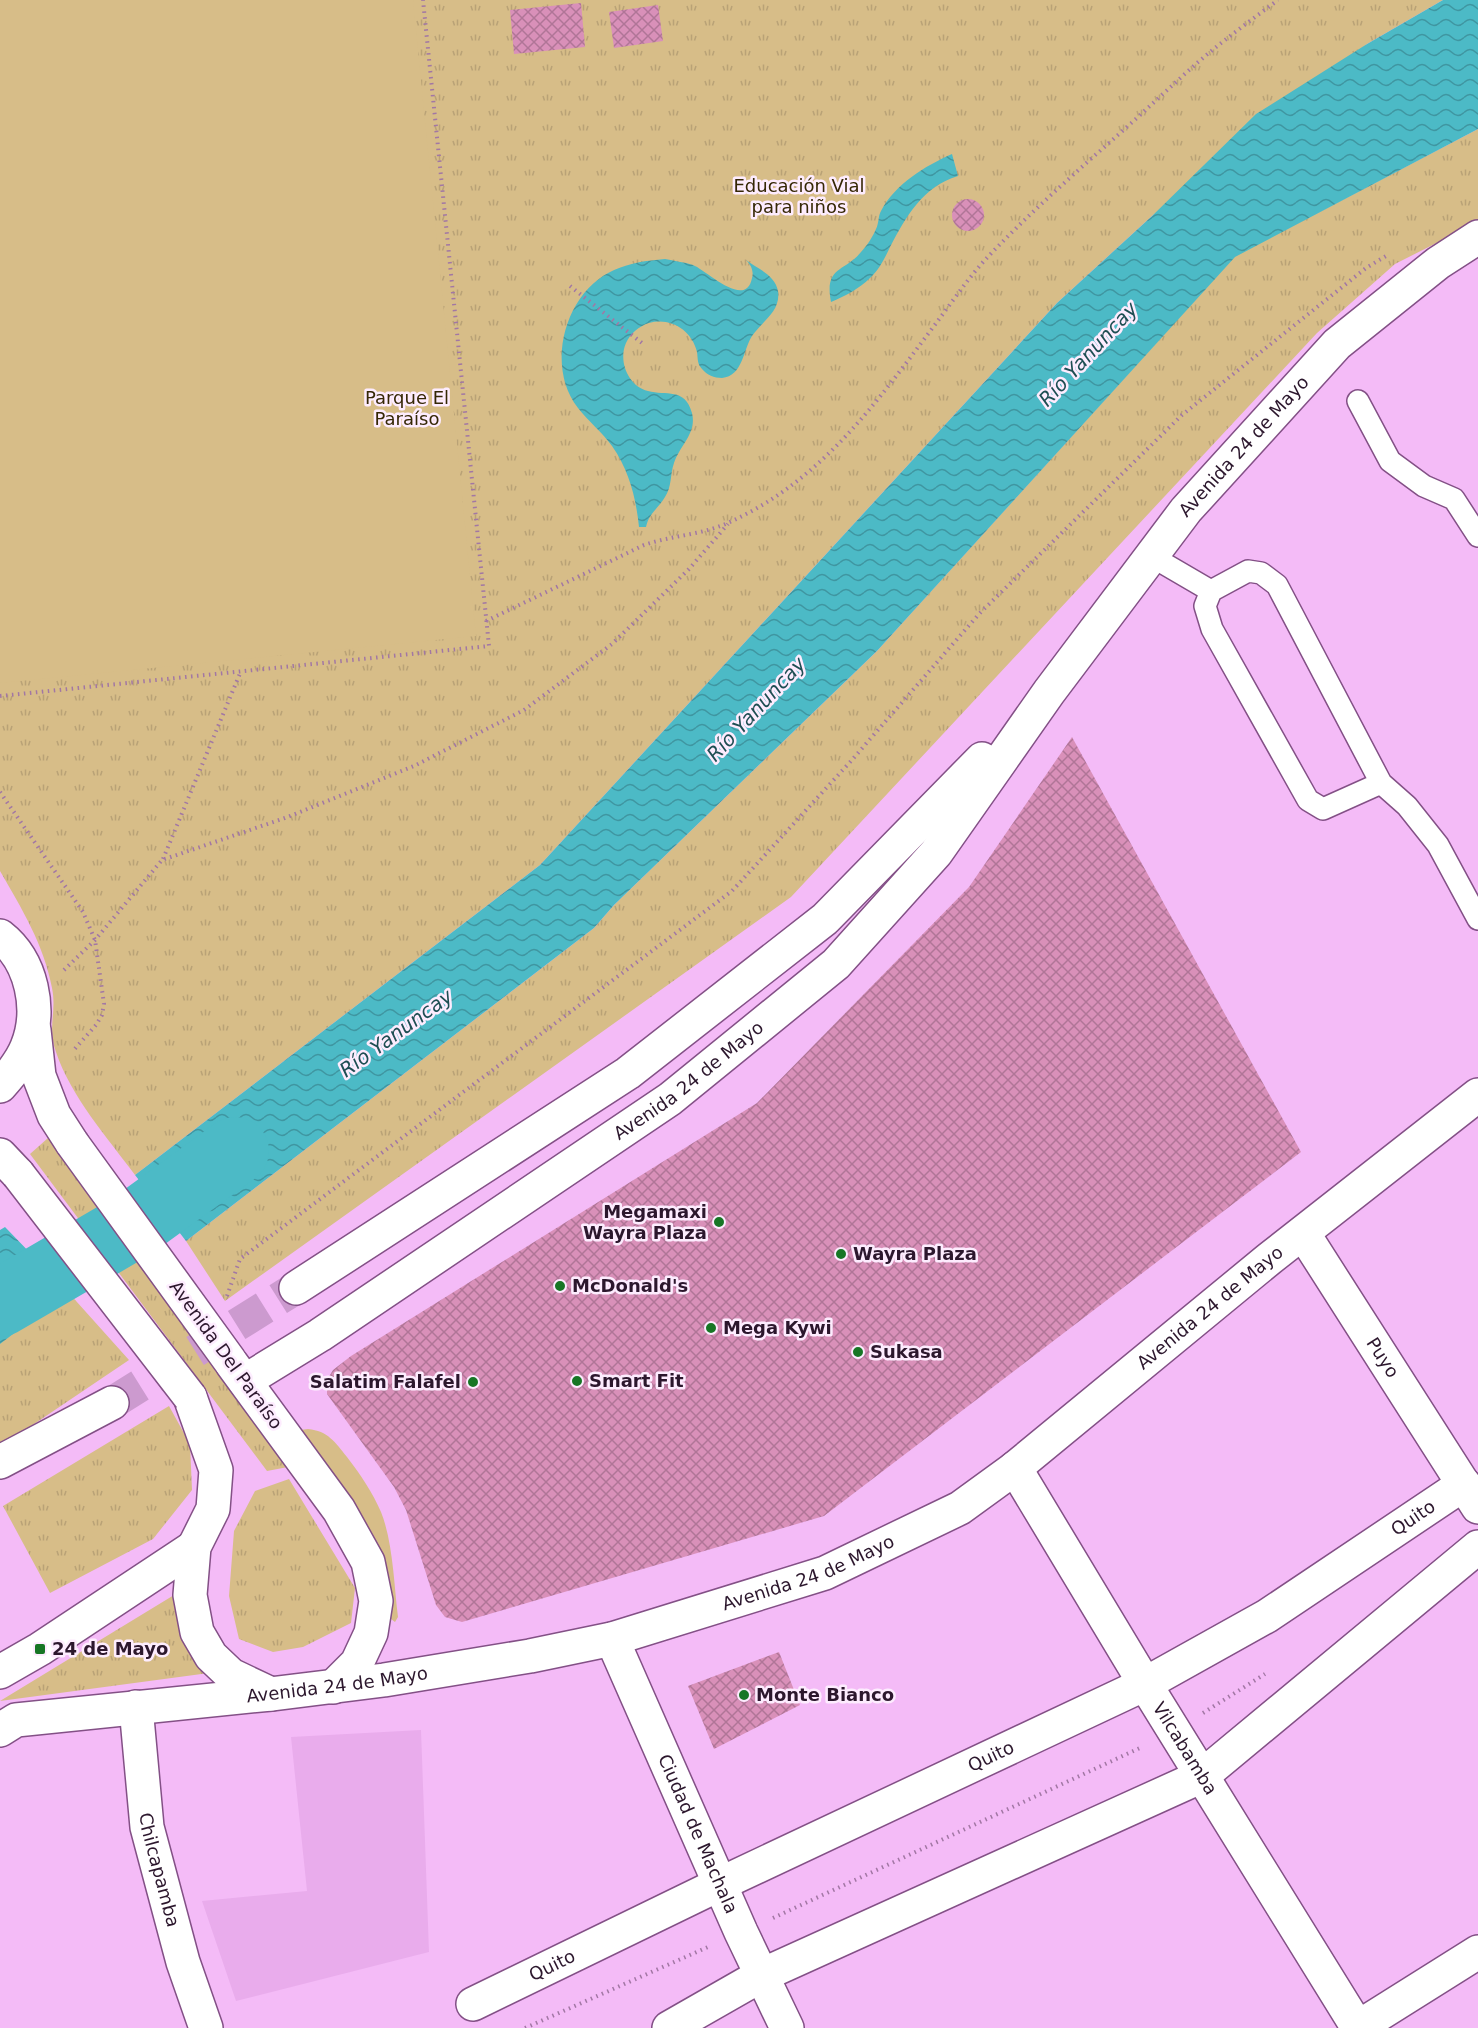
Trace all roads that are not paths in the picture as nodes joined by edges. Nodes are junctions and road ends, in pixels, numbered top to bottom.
1 (1478, 237) edge
2 (1438, 263) junction
3 (1478, 264) edge
4 (1358, 401) dead end
5 (1478, 536) edge
6 (1151, 556) junction
7 (1211, 591) junction
8 (1049, 692) junction
9 (1381, 783) junction
10 (1478, 919) edge
11 (0, 936) edge
12 (34, 1012) junction
13 (0, 1086) edge
14 (1478, 1095) edge
15 (9, 1164) edge
16 (1303, 1233) junction
17 (296, 1288) tunnel mouth
18 (238, 1371) junction
19 (112, 1403) tunnel mouth
20 (0, 1462) edge
21 (1015, 1468) junction
22 (1471, 1495) edge
23 (194, 1547) junction
24 (1478, 1547) edge
25 (612, 1639) junction
26 (0, 1672) edge
27 (1144, 1684) junction
28 (333, 1687) junction
29 (271, 1694) junction
30 (136, 1707) junction
31 (0, 1730) edge
32 (1202, 1776) junction
33 (720, 1884) junction
34 (1478, 1952) edge
35 (760, 1976) junction
36 (473, 2004) dead end
37 (206, 2028) edge
38 (669, 2028) edge
39 (786, 2028) edge
40 (1358, 2028) edge

1 - 2 main road, Avenida 24 de Mayo
2 - 3 main road
2 - 6 main road, Avenida 24 de Mayo
4 - 5 lane
6 - 7 lane
6 - 8 main road, Avenida 24 de Mayo
7 - 9 lane
7 - 9 lane
8 - 17 main road, Avenida 24 de Mayo
8 - 18 main road, Avenida 24 de Mayo
9 - 10 lane
11 - 12 main road, Avenida Del Paraíso
12 - 13 main road
12 - 18 main road, Avenida Del Paraíso, bridge
14 - 16 main road, Avenida 24 de Mayo
15 - 23 main road, bridge
16 - 21 main road, Avenida 24 de Mayo
16 - 22 main road, Puyo
18 - 28 main road, Avenida Del Paraíso
19 - 20 main road
21 - 25 main road, Avenida 24 de Mayo
21 - 27 main road, Vilcabamba
22 - 27 main road, Quito
23 - 26 main road
23 - 29 main road
24 - 32 main road
25 - 28 main road, Avenida 24 de Mayo
25 - 33 main road, Ciudad de Machala
27 - 32 main road, Vilcabamba
27 - 33 main road, Quito
28 - 29 main road, Avenida 24 de Mayo
29 - 30 main road, Avenida 24 de Mayo
30 - 31 main road, Avenida 24 de Mayo
30 - 37 main road, Chilcapamba
32 - 35 main road
32 - 40 main road, Vilcabamba
33 - 35 main road, Ciudad de Machala
33 - 36 main road, Quito
34 - 40 main road
35 - 38 main road
35 - 39 main road, Ciudad de Machala

